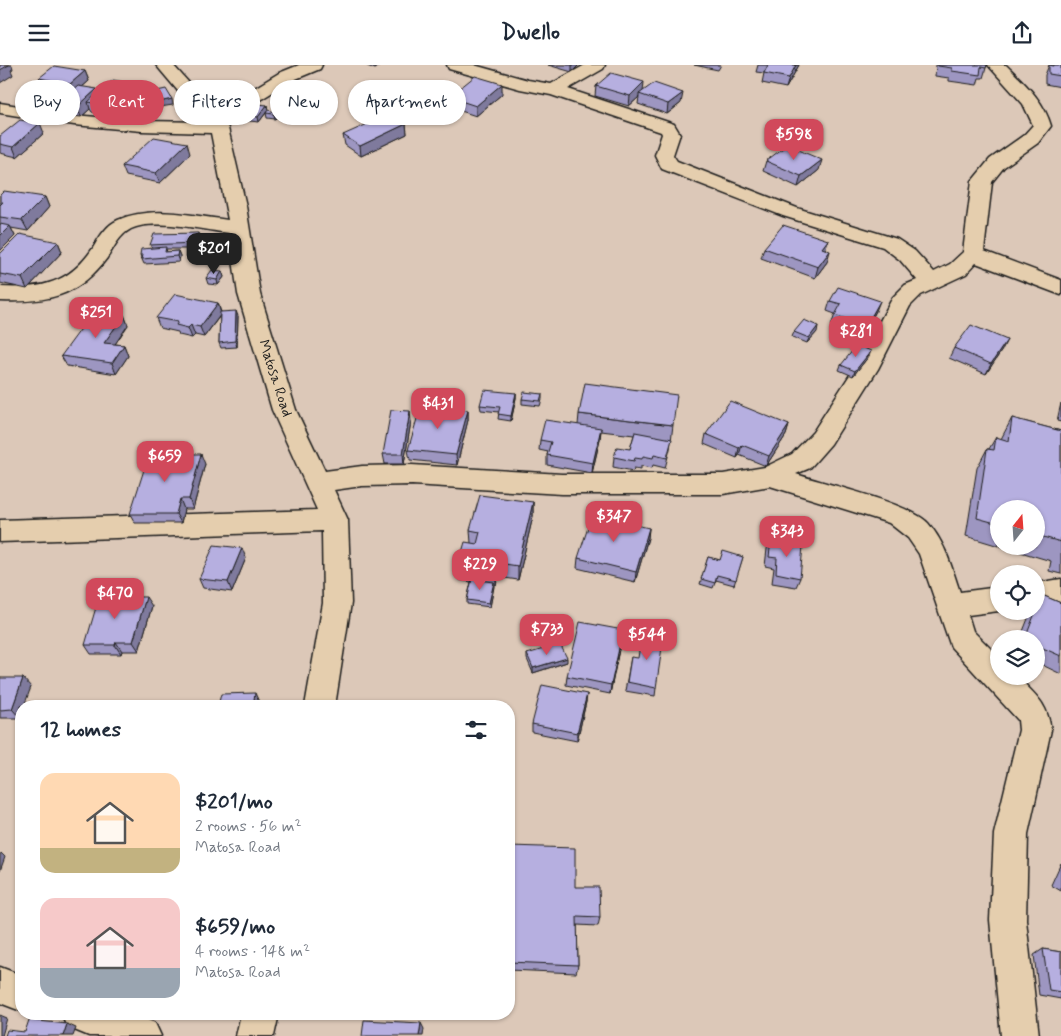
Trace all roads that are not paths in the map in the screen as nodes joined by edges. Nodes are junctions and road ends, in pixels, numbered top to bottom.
1 (314, 65) edge
2 (455, 65) edge
3 (597, 65) edge
4 (996, 65) edge
5 (172, 67) edge
6 (180, 80) edge
7 (554, 89) junction
8 (260, 94) edge
9 (0, 108) edge
10 (180, 125) edge
11 (217, 125) edge
12 (239, 228) junction
13 (973, 254) junction
14 (930, 282) junction
15 (1061, 288) edge
16 (0, 294) edge
17 (770, 476) junction
18 (319, 482) junction
19 (334, 520) junction
20 (0, 531) edge
21 (1061, 591) edge
22 (1045, 594) edge
23 (990, 600) edge
24 (951, 605) junction
25 (321, 700) edge
26 (0, 985) edge
27 (15, 991) edge
28 (97, 1020) edge
29 (259, 1020) edge
30 (142, 1036) edge
31 (255, 1036) edge
32 (1020, 1036) edge

1 - 8 street
2 - 7 street
3 - 7 street
4 - 13 street
5 - 6 street
7 - 14 street
9 - 10 street
11 - 12 street, Matosa Road
12 - 16 street
12 - 18 street, Matosa Road
13 - 14 street
13 - 15 street
14 - 17 street
17 - 18 street
17 - 24 street
18 - 19 street, Matosa Road
19 - 20 street
19 - 25 street, Matosa Road
21 - 22 street
23 - 24 street
24 - 32 street
26 - 27 street
28 - 30 street
29 - 31 street

